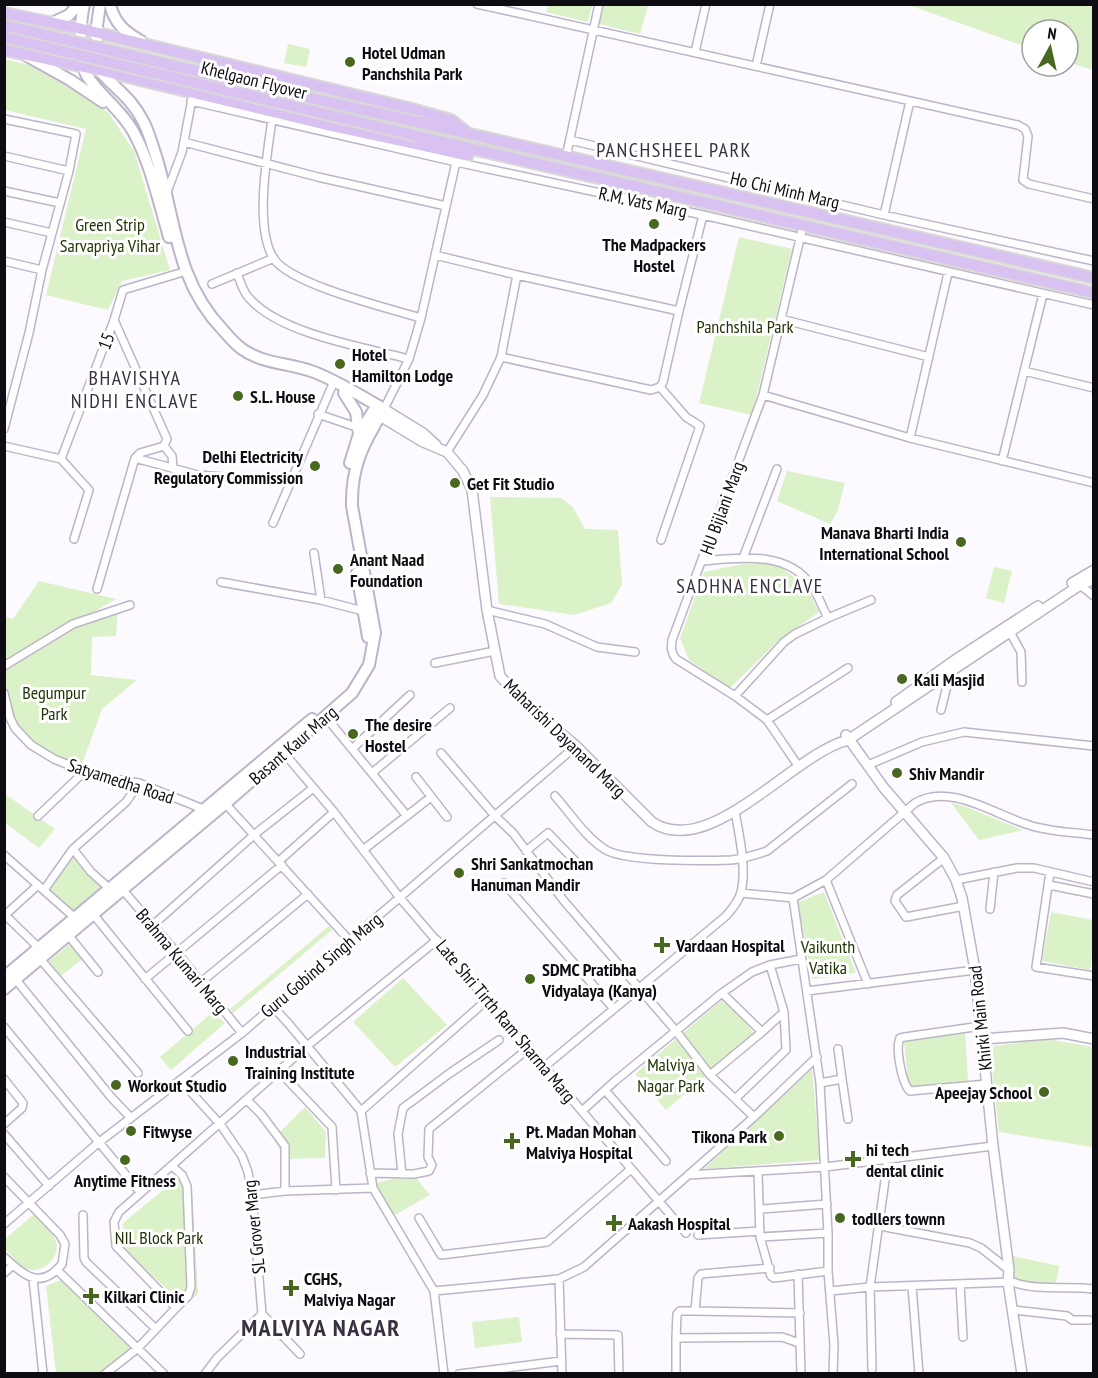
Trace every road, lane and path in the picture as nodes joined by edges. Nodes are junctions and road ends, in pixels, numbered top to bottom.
1 (79, 4) edge
2 (84, 4) edge
3 (100, 4) edge
4 (110, 4) edge
5 (477, 4) edge
6 (599, 4) edge
7 (706, 4) edge
8 (770, 4) edge
9 (492, 6) edge
10 (4, 13) edge
11 (52, 23) junction
12 (4, 25) edge
13 (82, 29) junction
14 (594, 29) junction
15 (96, 33) junction
16 (4, 37) edge
17 (4, 45) edge
18 (155, 48) junction
19 (4, 50) edge
20 (695, 52) junction
21 (23, 55) junction
22 (195, 56) junction
23 (756, 66) junction
24 (83, 67) junction
25 (99, 70) junction
26 (190, 96) junction
27 (910, 101) junction
28 (4, 119) edge
29 (272, 120) junction
30 (126, 122) junction
31 (469, 133) junction
32 (570, 140) junction
33 (184, 142) junction
34 (495, 154) junction
35 (4, 156) edge
36 (566, 157) junction
37 (266, 162) junction
38 (456, 162) junction
39 (69, 171) junction
40 (4, 191) edge
41 (166, 194) junction
42 (1094, 199) edge
43 (60, 203) junction
44 (446, 206) junction
45 (703, 215) junction
46 (884, 215) junction
47 (4, 222) edge
48 (802, 226) junction
49 (52, 232) junction
50 (800, 238) junction
51 (174, 242) junction
52 (435, 255) junction
53 (274, 258) junction
54 (4, 261) edge
55 (1094, 261) edge
56 (42, 270) junction
57 (182, 272) junction
58 (237, 273) junction
59 (948, 273) junction
60 (517, 275) junction
61 (1094, 278) edge
62 (212, 284) dead end
63 (1094, 293) edge
64 (1043, 294) junction
65 (1094, 305) edge
66 (679, 310) junction
67 (421, 318) junction
68 (781, 319) junction
69 (114, 320) junction
70 (501, 357) junction
71 (929, 357) junction
72 (409, 358) junction
73 (1024, 371) junction
74 (332, 386) junction
75 (660, 387) junction
76 (1094, 388) edge
77 (344, 393) junction
78 (763, 395) junction
79 (378, 410) junction
80 (318, 414) junction
81 (393, 424) junction
82 (5, 425) edge
83 (362, 432) junction
84 (910, 438) junction
85 (4, 446) edge
86 (164, 446) junction
87 (437, 446) junction
88 (447, 452) junction
89 (135, 458) junction
90 (62, 459) junction
91 (1002, 460) junction
92 (173, 468) junction
93 (777, 469) dead end
94 (292, 478) junction
95 (1094, 483) edge
96 (273, 523) dead end
97 (74, 539) dead end
98 (661, 540) dead end
99 (314, 553) dead end
100 (743, 558) junction
101 (702, 561) junction
102 (1094, 570) edge
103 (1094, 579) edge
104 (221, 582) dead end
105 (1080, 585) junction
106 (97, 589) dead end
107 (1094, 596) edge
108 (321, 600) junction
109 (871, 600) dead end
110 (130, 605) dead end
111 (487, 610) junction
112 (363, 611) junction
113 (828, 618) junction
114 (1010, 632) junction
115 (495, 651) junction
116 (635, 652) dead end
117 (435, 663) dead end
118 (4, 666) edge
119 (848, 668) dead end
120 (950, 674) junction
121 (1022, 682) dead end
122 (4, 693) edge
123 (410, 695) dead end
124 (735, 696) junction
125 (450, 708) dead end
126 (941, 711) dead end
127 (325, 716) junction
128 (767, 720) junction
129 (8, 724) edge
130 (845, 739) junction
131 (576, 746) junction
132 (1094, 746) edge
133 (352, 749) junction
134 (284, 753) junction
135 (441, 753) dead end
136 (868, 765) junction
137 (799, 767) junction
138 (84, 772) junction
139 (372, 773) junction
140 (416, 777) dead end
141 (139, 783) junction
142 (852, 784) dead end
143 (312, 789) junction
144 (555, 796) dead end
145 (431, 797) junction
146 (222, 800) junction
147 (735, 811) junction
148 (334, 812) junction
149 (905, 812) junction
150 (206, 813) junction
151 (38, 816) dead end
152 (407, 816) junction
153 (495, 816) junction
154 (447, 817) dead end
155 (255, 834) junction
156 (1094, 835) edge
157 (73, 849) junction
158 (363, 850) junction
159 (526, 851) junction
160 (4, 855) edge
161 (742, 858) junction
162 (944, 858) junction
163 (281, 863) junction
164 (579, 865) dead end
165 (994, 872) junction
166 (1050, 872) junction
167 (956, 879) junction
168 (826, 880) junction
169 (1094, 882) edge
170 (504, 883) dead end
171 (38, 885) junction
172 (1049, 885) junction
173 (110, 889) junction
174 (122, 890) junction
175 (44, 891) junction
176 (741, 893) junction
177 (308, 894) junction
178 (1094, 894) edge
179 (400, 898) junction
180 (793, 898) junction
181 (964, 906) junction
182 (990, 909) dead end
183 (93, 914) junction
184 (5, 916) edge
185 (75, 918) junction
186 (153, 925) junction
187 (69, 936) junction
188 (350, 940) junction
189 (437, 940) junction
190 (177, 953) junction
191 (40, 954) junction
192 (801, 960) junction
193 (770, 965) junction
194 (975, 970) junction
195 (98, 972) dead end
196 (1094, 976) edge
197 (4, 977) edge
198 (146, 979) junction
199 (17, 981) junction
200 (200, 983) junction
201 (868, 984) junction
202 (638, 988) junction
203 (4, 989) edge
204 (807, 991) junction
205 (722, 993) junction
206 (488, 999) junction
207 (272, 1006) junction
208 (614, 1009) junction
209 (784, 1012) junction
210 (981, 1026) junction
211 (4, 1027) edge
212 (188, 1031) dead end
213 (676, 1031) junction
214 (762, 1032) junction
215 (242, 1033) junction
216 (983, 1039) junction
217 (1094, 1039) edge
218 (499, 1041) dead end
219 (308, 1046) junction
220 (529, 1048) junction
221 (838, 1049) dead end
222 (818, 1057) junction
223 (544, 1066) junction
224 (279, 1071) junction
225 (138, 1073) dead end
226 (710, 1075) junction
227 (4, 1079) edge
228 (842, 1079) junction
229 (180, 1080) junction
230 (820, 1083) junction
231 (987, 1084) junction
232 (606, 1090) junction
233 (735, 1099) junction
234 (247, 1100) junction
235 (361, 1111) junction
236 (582, 1112) junction
237 (130, 1117) junction
238 (754, 1117) junction
239 (848, 1119) dead end
240 (4, 1124) edge
241 (220, 1124) junction
242 (4, 1134) edge
243 (98, 1143) junction
244 (993, 1146) junction
245 (888, 1159) junction
246 (666, 1161) dead end
247 (172, 1166) junction
248 (825, 1167) junction
249 (631, 1169) junction
250 (758, 1172) junction
251 (370, 1173) junction
252 (402, 1174) junction
253 (688, 1175) junction
254 (4, 1177) edge
255 (50, 1186) junction
256 (373, 1188) junction
257 (336, 1190) junction
258 (285, 1191) junction
259 (140, 1192) junction
260 (252, 1195) junction
261 (657, 1201) junction
262 (28, 1203) junction
263 (827, 1204) junction
264 (760, 1209) junction
265 (83, 1215) dead end
266 (419, 1218) dead end
267 (4, 1224) edge
268 (880, 1226) junction
269 (686, 1233) dead end
270 (828, 1233) junction
271 (760, 1234) junction
272 (698, 1235) dead end
273 (4, 1257) edge
274 (13, 1265) junction
275 (770, 1268) junction
276 (57, 1270) junction
277 (1009, 1270) junction
278 (828, 1271) junction
279 (4, 1273) edge
280 (798, 1274) junction
281 (33, 1279) junction
282 (559, 1279) junction
283 (1008, 1282) junction
284 (960, 1284) junction
285 (912, 1286) junction
286 (870, 1287) junction
287 (1094, 1289) edge
288 (434, 1291) junction
289 (830, 1291) junction
290 (176, 1308) junction
291 (1013, 1310) junction
292 (695, 1311) junction
293 (262, 1314) junction
294 (800, 1314) junction
295 (1089, 1320) dead end
296 (156, 1329) junction
297 (560, 1334) junction
298 (963, 1337) dead end
299 (676, 1338) junction
300 (799, 1343) junction
301 (138, 1348) junction
302 (300, 1354) dead end
303 (561, 1361) junction
304 (872, 1369) dead end
305 (159, 1372) edge
306 (43, 1374) edge
307 (105, 1374) edge
308 (205, 1374) edge
309 (444, 1374) edge
310 (459, 1374) edge
311 (562, 1374) edge
312 (619, 1374) edge
313 (676, 1374) edge
314 (801, 1374) edge
315 (833, 1374) edge
316 (919, 1374) edge
317 (1022, 1374) edge

1 - 11 main road
2 - 13 main road
3 - 15 main road
4 - 18 main road
5 - 9 street
6 - 14 street
7 - 20 street
8 - 23 street
9 - 14 street
10 - 11 main road
10 - 17 main road
11 - 13 main road
12 - 31 main road, Khelgaon Flyover, bridge
13 - 15 main road
13 - 24 main road
14 - 20 street
14 - 32 street
15 - 18 main road
15 - 25 main road
16 - 34 main road, Khelgaon Flyover, bridge
18 - 22 main road
19 - 21 main road
20 - 23 street
21 - 24 main road
21 - 30 main road
22 - 26 main road
22 - 31 main road
23 - 27 street
24 - 25 main road
24 - 30 main road
25 - 26 main road
25 - 41 main road
26 - 29 street, R.M. Vats Marg
26 - 33 street
26 - 34 main road
27 - 42 street
27 - 46 street
28 - 39 street
29 - 37 street
29 - 38 street, R.M. Vats Marg
30 - 51 main road
31 - 36 main road, Ho Chi Minh Marg
32 - 36 street
32 - 46 street
33 - 37 street
33 - 41 street
34 - 48 main road, Ho Chi Minh Marg
35 - 39 street
36 - 61 main road, Ho Chi Minh Marg
37 - 44 street
37 - 53 street
38 - 44 street
38 - 45 street, R.M. Vats Marg
39 - 43 street
40 - 43 street
41 - 51 main road
43 - 49 street
44 - 52 street
45 - 50 street, R.M. Vats Marg
45 - 66 street
46 - 55 street
47 - 49 street
48 - 50 street, HU Bijlani Marg
48 - 63 main road, Ho Chi Minh Marg
49 - 56 street
50 - 59 street, R.M. Vats Marg
50 - 68 street, HU Bijlani Marg
51 - 57 main road
52 - 60 street
52 - 67 street
53 - 58 street
53 - 67 street
54 - 56 street
56 - 82 street
57 - 69 street, 15
57 - 74 main road, Maharishi Dayanand Marg
57 - 79 main road, Maharishi Dayanand Marg
58 - 62 street
58 - 72 street
59 - 64 street, R.M. Vats Marg
59 - 71 street
60 - 66 street
60 - 70 street
64 - 65 street, R.M. Vats Marg
64 - 73 street
66 - 75 street
67 - 72 street
68 - 71 street
68 - 78 street, HU Bijlani Marg
69 - 86 street
69 - 90 street, 15
70 - 75 street
70 - 88 street
71 - 84 street
72 - 79 street
73 - 76 street
73 - 91 street
74 - 77 main road, Maharishi Dayanand Marg
74 - 80 street
75 - 98 street
77 - 79 main road, Maharishi Dayanand Marg
77 - 83 main road
78 - 84 street
78 - 101 street, HU Bijlani Marg
79 - 81 street, Maharishi Dayanand Marg
79 - 83 main road, Basant Kaur Marg
79 - 87 street, Maharishi Dayanand Marg
80 - 83 street
80 - 94 street
81 - 83 street
81 - 87 street, Maharishi Dayanand Marg
83 - 112 main road, Basant Kaur Marg
83 - 127 main road, Basant Kaur Marg
84 - 91 street
85 - 90 street
86 - 89 street
86 - 92 street
87 - 88 street, Maharishi Dayanand Marg
88 - 111 street, Maharishi Dayanand Marg
89 - 92 street
89 - 106 street
90 - 97 street
91 - 95 street
92 - 94 street
93 - 100 street
94 - 96 street
99 - 108 street
100 - 101 street
100 - 113 street
101 - 124 street, HU Bijlani Marg
102 - 130 street, Maharishi Dayanand Marg
103 - 105 street, Maharishi Dayanand Marg
104 - 108 street
105 - 107 street
105 - 114 street, Maharishi Dayanand Marg
108 - 112 street
109 - 113 street
110 - 118 street
111 - 115 street, Maharishi Dayanand Marg
111 - 116 street
112 - 146 main road, Basant Kaur Marg
113 - 124 street
114 - 120 street, Maharishi Dayanand Marg
114 - 121 street
115 - 117 street
115 - 131 street, Maharishi Dayanand Marg
119 - 128 street
120 - 126 street
120 - 130 street, Maharishi Dayanand Marg
122 - 129 street, Satyamedha Road
123 - 133 street
124 - 128 street, HU Bijlani Marg
125 - 139 street
127 - 133 street
127 - 134 main road, Basant Kaur Marg
128 - 137 street, HU Bijlani Marg
129 - 138 street, Satyamedha Road
130 - 136 street, Khirki Main Road
130 - 137 street, Maharishi Dayanand Marg
131 - 147 street, Maharishi Dayanand Marg
131 - 153 street, Guru Gobind Singh Marg
132 - 136 street
133 - 139 street
134 - 143 street, Late Shri Tirth Ram Sharma Marg
134 - 146 main road, Basant Kaur Marg
135 - 153 street
136 - 149 street, Khirki Main Road
137 - 147 street, Maharishi Dayanand Marg
138 - 141 street, Satyamedha Road
138 - 151 street
139 - 152 street
140 - 145 street
141 - 150 street, Satyamedha Road
141 - 157 street
142 - 161 street
143 - 148 street, Late Shri Tirth Ram Sharma Marg
143 - 155 street
144 - 161 street
145 - 152 street
145 - 154 street
146 - 150 main road, Basant Kaur Marg
146 - 155 street
147 - 161 street
148 - 158 street, Late Shri Tirth Ram Sharma Marg
148 - 163 street
149 - 156 street
149 - 162 street, Khirki Main Road
149 - 168 street
150 - 173 main road, Basant Kaur Marg
150 - 174 main road, Basant Kaur Marg
152 - 158 street
153 - 159 street
153 - 179 street, Guru Gobind Singh Marg
155 - 163 street
155 - 186 street
157 - 173 street
157 - 175 street
158 - 179 street, Late Shri Tirth Ram Sharma Marg
159 - 164 street
159 - 202 street
160 - 171 street
161 - 176 street
162 - 167 street, Khirki Main Road
162 - 181 street
163 - 177 street
163 - 190 street
165 - 166 street
165 - 167 street
165 - 182 street
166 - 169 street
166 - 172 street
167 - 181 street, Khirki Main Road
168 - 180 street
168 - 201 street
170 - 208 street
171 - 175 street
171 - 184 street
172 - 178 street
172 - 196 street
173 - 185 main road, Basant Kaur Marg
174 - 183 main road, Basant Kaur Marg
174 - 186 street, Brahma Kumari Marg
175 - 185 street
176 - 180 street
176 - 202 street
177 - 188 street
177 - 200 street
179 - 188 street, Guru Gobind Singh Marg
179 - 189 street, Late Shri Tirth Ram Sharma Marg
180 - 192 street
181 - 194 street, Khirki Main Road
183 - 187 main road, Basant Kaur Marg
183 - 198 street
184 - 191 street
185 - 191 main road, Basant Kaur Marg
186 - 190 street, Brahma Kumari Marg
187 - 191 main road, Basant Kaur Marg
187 - 195 street
188 - 207 street, Guru Gobind Singh Marg
189 - 206 street, Late Shri Tirth Ram Sharma Marg
189 - 219 street
190 - 198 street
190 - 200 street, Brahma Kumari Marg
191 - 197 main road, Basant Kaur Marg
191 - 199 main road, Basant Kaur Marg
191 - 225 street
192 - 193 street
192 - 204 street
193 - 205 street
193 - 209 street
194 - 201 street
194 - 210 street, Khirki Main Road
198 - 212 street
199 - 203 main road, Basant Kaur Marg
199 - 237 street
200 - 215 street, Brahma Kumari Marg
201 - 204 street
202 - 208 street
202 - 213 street
204 - 222 street
205 - 213 street
205 - 214 street
206 - 220 street, Late Shri Tirth Ram Sharma Marg
206 - 235 street
207 - 215 street, Guru Gobind Singh Marg
207 - 219 street
208 - 223 street
209 - 214 street
209 - 233 street
210 - 216 street, Khirki Main Road
210 - 231 street
211 - 243 street
213 - 226 street
213 - 232 street
214 - 226 street
215 - 229 street, Guru Gobind Singh Marg
216 - 217 street
216 - 231 street, Khirki Main Road
218 - 252 street
219 - 224 street
219 - 235 street
220 - 223 street, Late Shri Tirth Ram Sharma Marg
220 - 252 street
221 - 228 street
222 - 230 street
222 - 238 street
223 - 236 street, Late Shri Tirth Ram Sharma Marg
224 - 234 street
224 - 257 street
226 - 233 street
227 - 240 street
228 - 230 street
228 - 239 street
229 - 237 street, Guru Gobind Singh Marg
229 - 241 street, SL Grover Marg
230 - 248 street
231 - 244 street, Khirki Main Road
232 - 236 street
232 - 246 street
233 - 238 street
234 - 241 street
234 - 258 street
235 - 251 street
236 - 249 street, Late Shri Tirth Ram Sharma Marg
237 - 243 street, Guru Gobind Singh Marg
238 - 253 street
241 - 247 street
241 - 260 street, SL Grover Marg
242 - 255 street
243 - 255 street, Guru Gobind Singh Marg
243 - 259 street
244 - 245 street
244 - 277 street, Khirki Main Road
245 - 248 street
245 - 268 street
247 - 259 street
247 - 290 street
248 - 250 street
248 - 263 street
249 - 261 street, Late Shri Tirth Ram Sharma Marg
249 - 266 street
250 - 253 street
250 - 264 street
251 - 252 street
251 - 256 street
253 - 261 street
254 - 262 street
255 - 262 street, Guru Gobind Singh Marg
256 - 257 street
256 - 288 street
257 - 258 street
258 - 260 street
259 - 290 street
260 - 293 street, SL Grover Marg
261 - 269 street, Late Shri Tirth Ram Sharma Marg
261 - 282 street
262 - 267 street, Guru Gobind Singh Marg
262 - 276 street
263 - 264 street
263 - 270 street
264 - 271 street
265 - 296 street
268 - 277 street
268 - 286 street
270 - 271 street
270 - 278 street
271 - 272 street
271 - 275 street
273 - 274 street
274 - 279 street
274 - 281 street
275 - 280 street
275 - 292 street
276 - 281 street
276 - 301 street
277 - 283 street, Khirki Main Road
278 - 280 street
278 - 289 street
280 - 294 street
281 - 306 street
282 - 288 street
282 - 297 street
283 - 284 street
283 - 287 street
283 - 291 street, Khirki Main Road
284 - 285 street
284 - 298 street
285 - 286 street
285 - 316 street
286 - 289 street
286 - 304 street
288 - 309 street
289 - 315 street
290 - 296 street
291 - 295 street
291 - 317 street, Khirki Main Road
292 - 294 street
292 - 299 street
293 - 302 street
293 - 308 street
294 - 300 street
296 - 301 street
297 - 303 street
297 - 312 street
299 - 300 street
299 - 313 street
300 - 314 street
301 - 305 street
301 - 307 street
303 - 310 street
303 - 311 street

